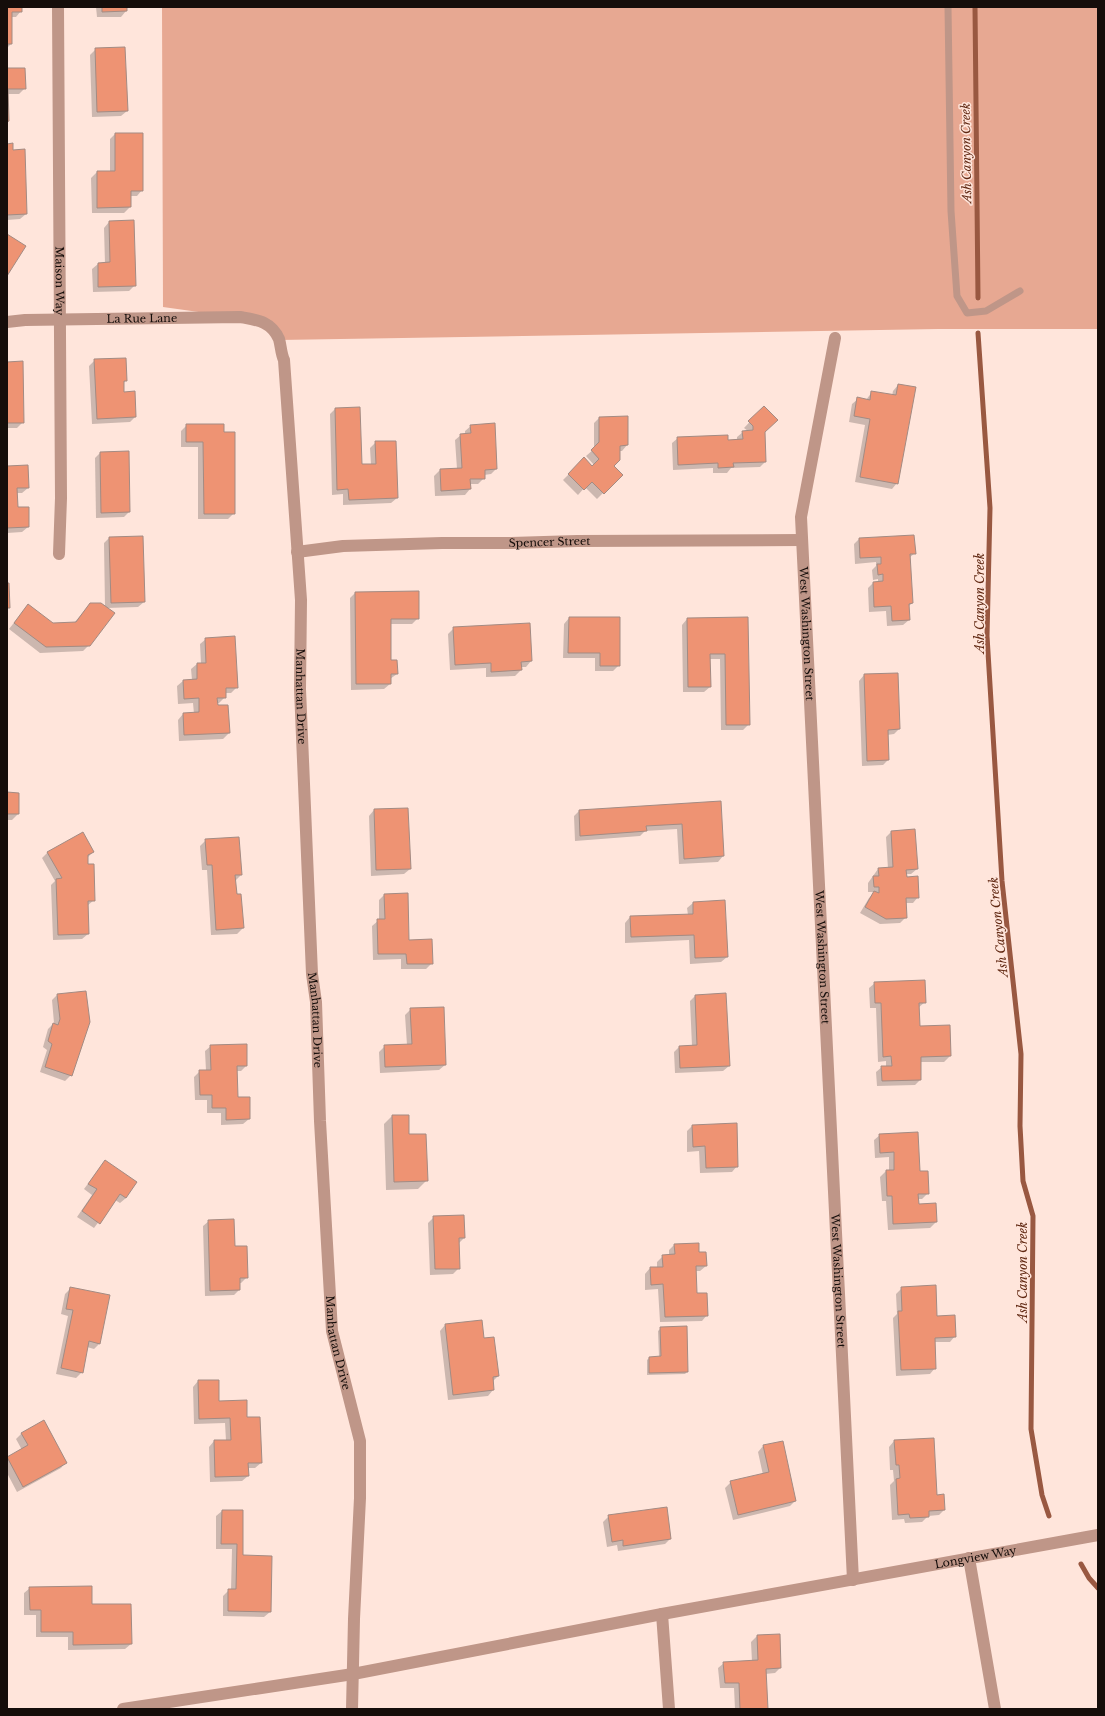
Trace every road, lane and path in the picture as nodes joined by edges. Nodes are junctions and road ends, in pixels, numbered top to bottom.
1 (58, 7) edge
2 (948, 7) edge
3 (1020, 291) dead end
4 (60, 320) junction
5 (7, 322) edge
6 (274, 330) joint
7 (835, 338) dead end
8 (802, 540) junction
9 (297, 552) junction
10 (59, 554) dead end
11 (1098, 1535) edge
12 (969, 1558) junction
13 (853, 1580) junction
14 (662, 1614) junction
15 (353, 1674) junction
16 (123, 1709) edge
17 (352, 1709) edge
18 (669, 1709) edge
19 (995, 1709) edge

1 - 4 street, Maison Way
2 - 3 lane
4 - 5 street, La Rue Lane
4 - 6 street, La Rue Lane
4 - 10 street, Maison Way
6 - 9 street, Manhattan Drive
7 - 8 street, West Washington Street
8 - 9 street, Spencer Street
8 - 13 street, West Washington Street
9 - 15 street, Manhattan Drive
11 - 12 street, Longview Way
12 - 13 street, Longview Way
12 - 19 street
13 - 14 street, Longview Way
14 - 15 street, Longview Way
14 - 18 street
15 - 16 street, Longview Way
15 - 17 street, Manhattan Drive

